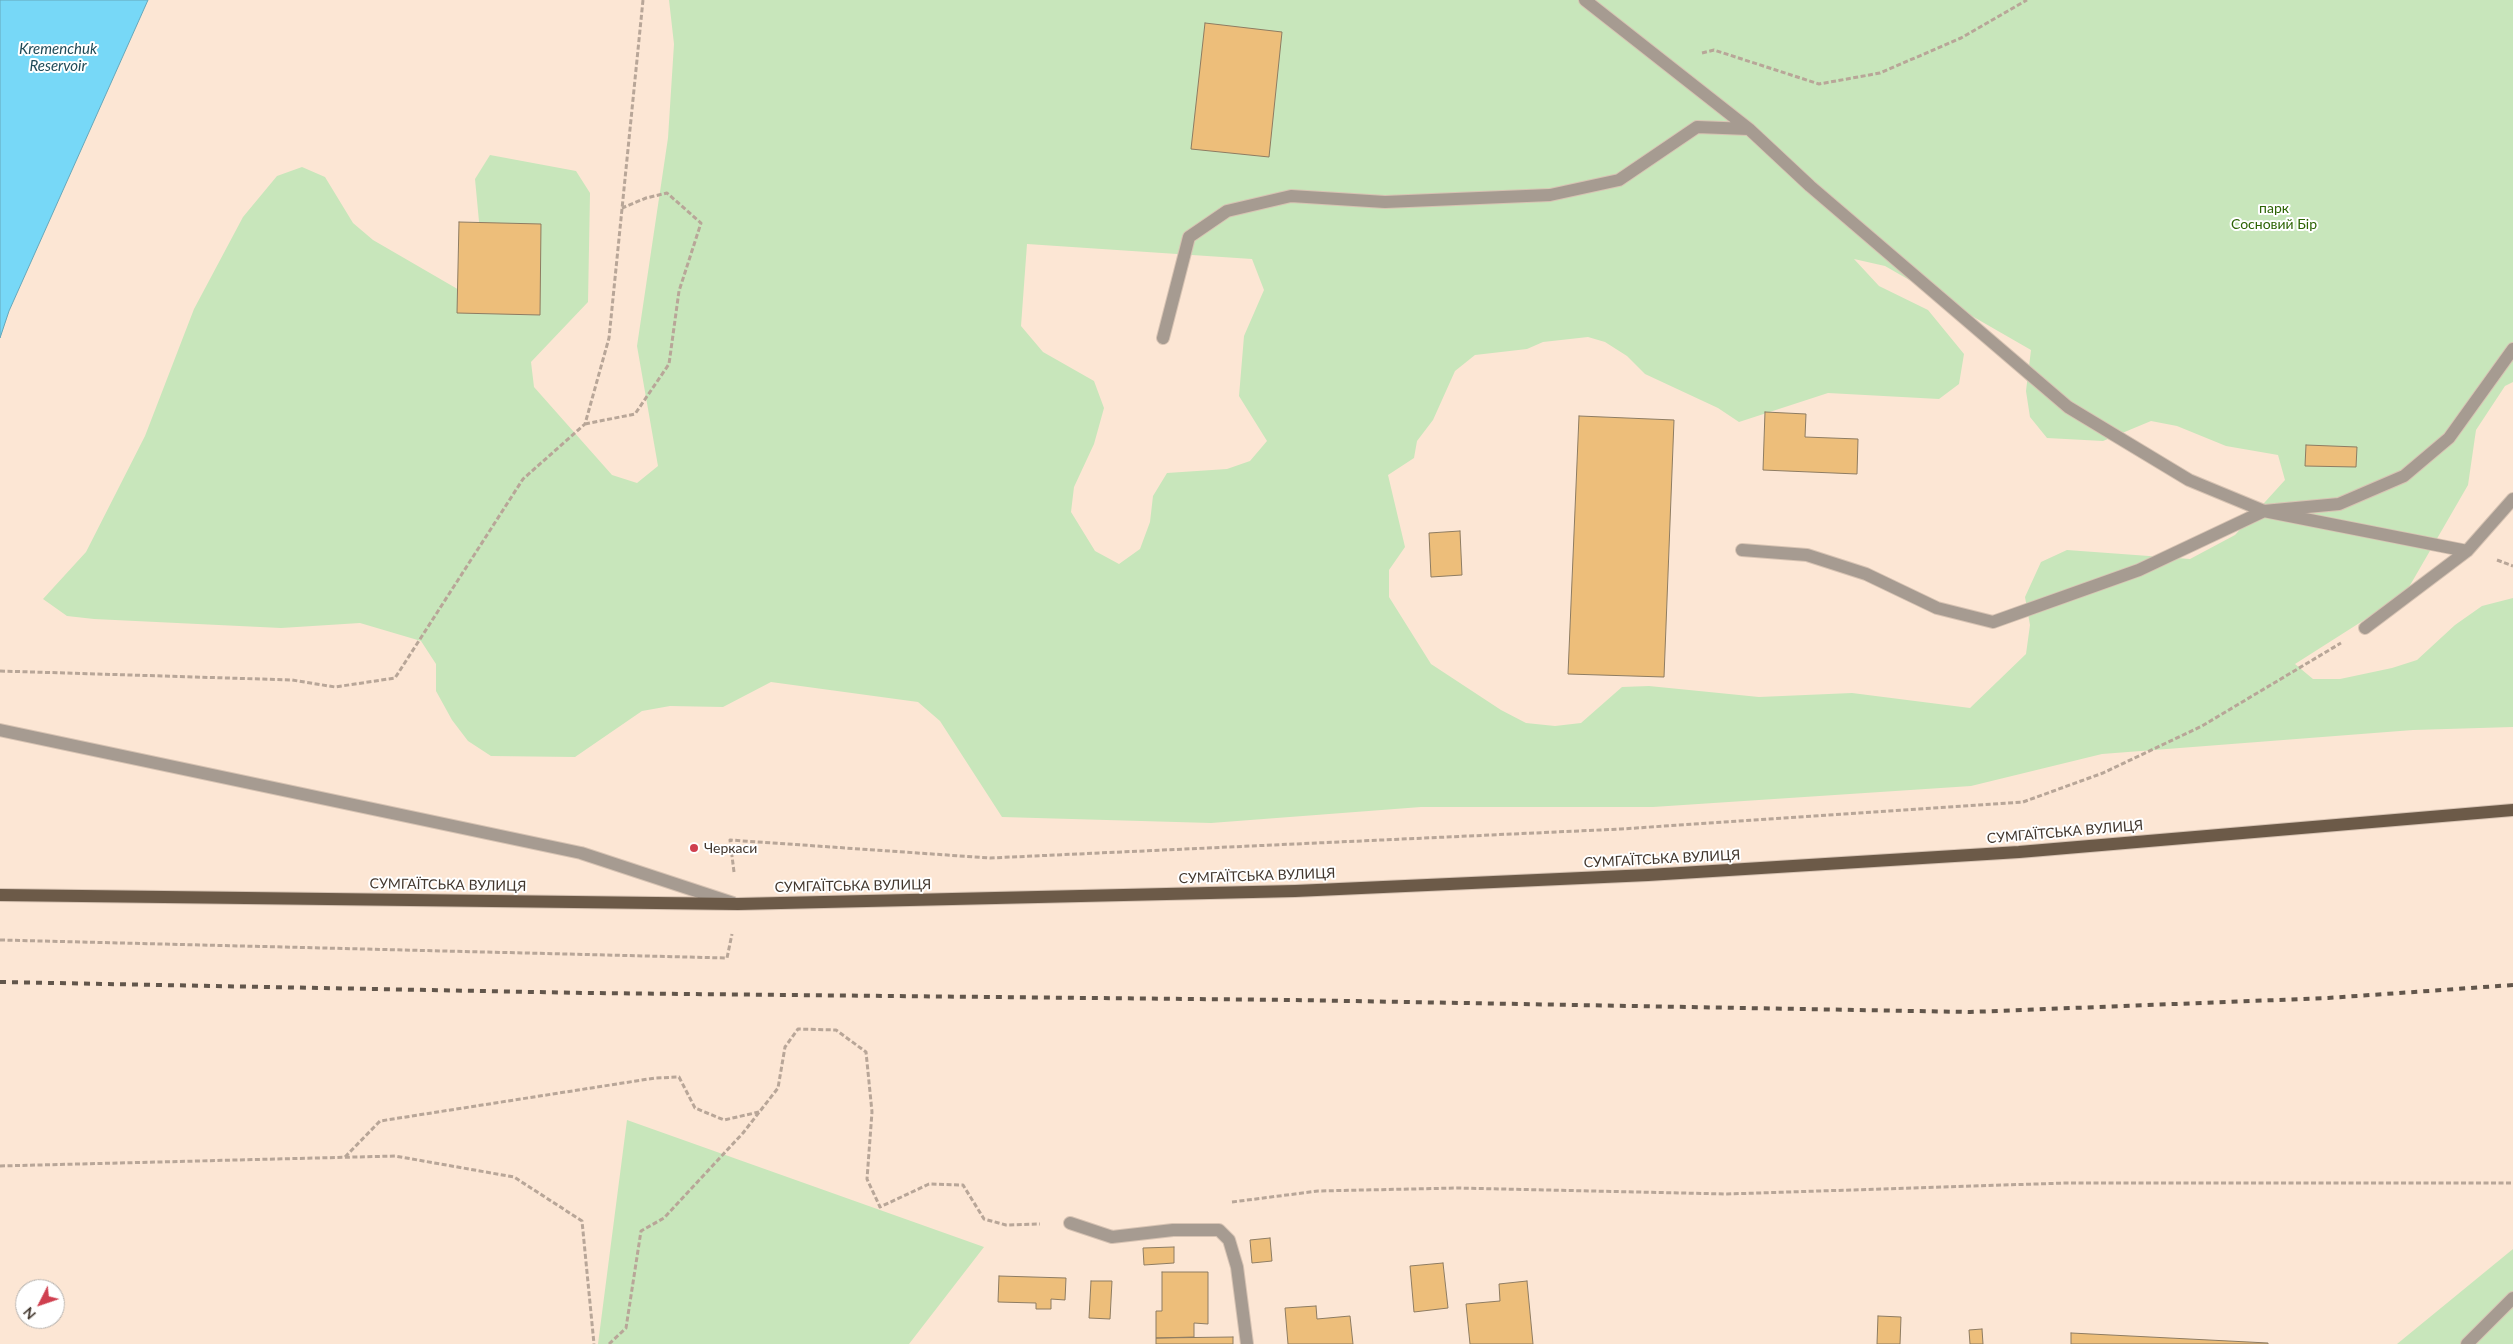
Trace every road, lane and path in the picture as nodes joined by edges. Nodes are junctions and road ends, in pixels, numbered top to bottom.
1 (644, 0) edge
2 (1585, 0) edge
3 (2027, 0) edge
4 (1664, 63) junction
5 (1749, 129) junction
6 (622, 208) junction
7 (1163, 338) dead end
8 (2513, 349) edge
9 (585, 424) junction
10 (2513, 499) edge
11 (2264, 511) junction
12 (1742, 550) dead end
13 (2467, 551) junction
14 (2365, 628) joint
15 (0, 671) edge
16 (0, 730) edge
17 (2103, 773) dead end
18 (2513, 810) edge
19 (0, 895) edge
20 (738, 904) junction
21 (759, 1112) junction
22 (345, 1157) junction
23 (0, 1166) edge
24 (2513, 1183) edge
25 (1230, 1202) dead end
26 (1070, 1223) joint
27 (2513, 1298) edge
28 (594, 1344) edge
29 (609, 1344) edge
30 (1247, 1344) edge
31 (2467, 1344) edge

1 - 6 path
2 - 4 lane
3 - 4 path
4 - 5 lane
5 - 7 lane
5 - 11 lane
6 - 9 path
6 - 9 path
8 - 11 lane
9 - 15 path
10 - 13 lane
11 - 12 lane
11 - 13 lane
13 - 14 lane
14 - 17 path
16 - 20 lane
18 - 20 main road, СУМГАЇТСЬКА ВУЛИЦЯ
19 - 20 main road, СУМГАЇТСЬКА ВУЛИЦЯ
21 - 22 path
21 - 26 path
21 - 29 path
22 - 23 path
22 - 28 path
24 - 25 path
26 - 30 lane
27 - 31 lane

